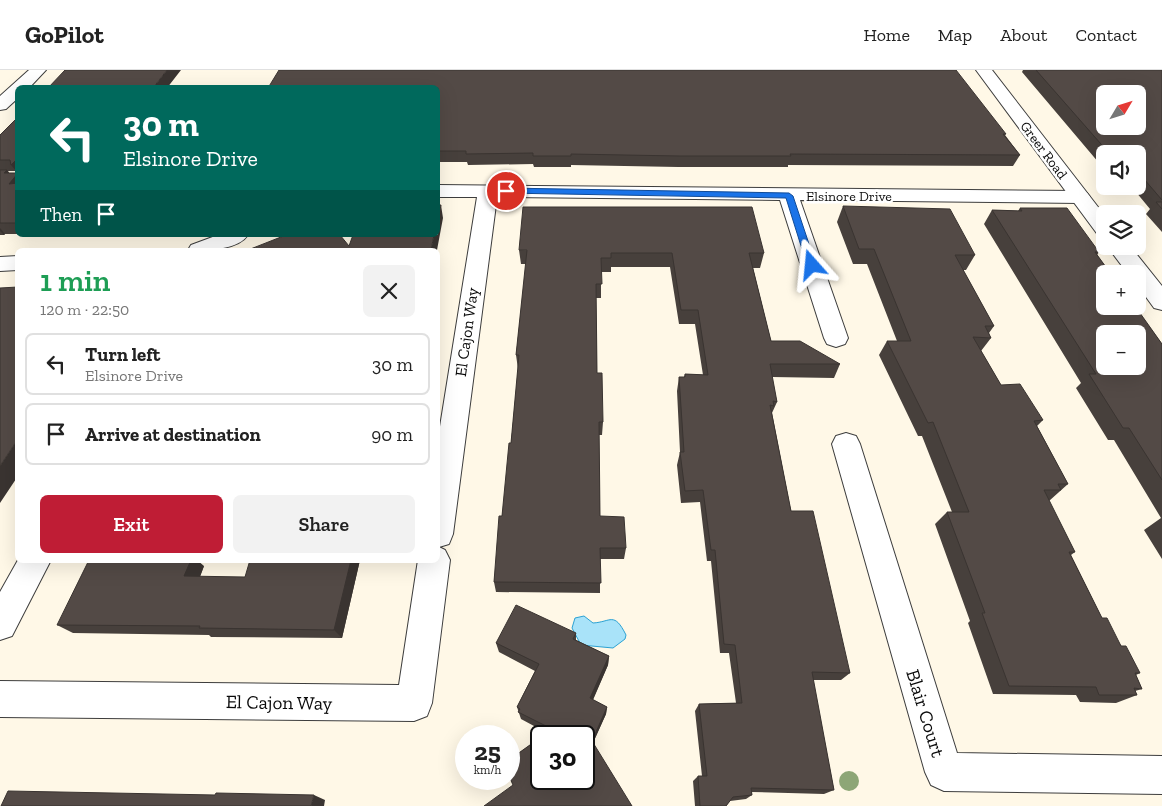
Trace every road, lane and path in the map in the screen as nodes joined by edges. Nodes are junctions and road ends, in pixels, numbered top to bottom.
1 (38, 70) edge
2 (984, 70) edge
3 (21, 85) edge
4 (15, 91) edge
5 (0, 105) edge
6 (440, 190) edge
7 (488, 191) junction
8 (789, 196) junction
9 (1080, 197) junction
10 (1096, 218) edge
11 (232, 237) edge
12 (203, 248) edge
13 (1125, 255) edge
14 (15, 263) edge
15 (0, 264) edge
16 (1162, 302) edge
17 (836, 338) dead end
18 (846, 444) dead end
19 (440, 520) edge
20 (33, 563) edge
21 (434, 563) edge
22 (0, 624) edge
23 (0, 699) edge
24 (1162, 775) edge

1 - 3 street
2 - 9 street, Greer Road
4 - 5 street
6 - 7 street, Elsinore Drive
7 - 8 street, Elsinore Drive
7 - 19 street, El Cajon Way
8 - 9 street, Elsinore Drive
8 - 17 street
9 - 10 street, Greer Road
11 - 12 street
13 - 16 street
14 - 15 street
18 - 24 street, Blair Court
20 - 22 street
21 - 23 street, El Cajon Way

